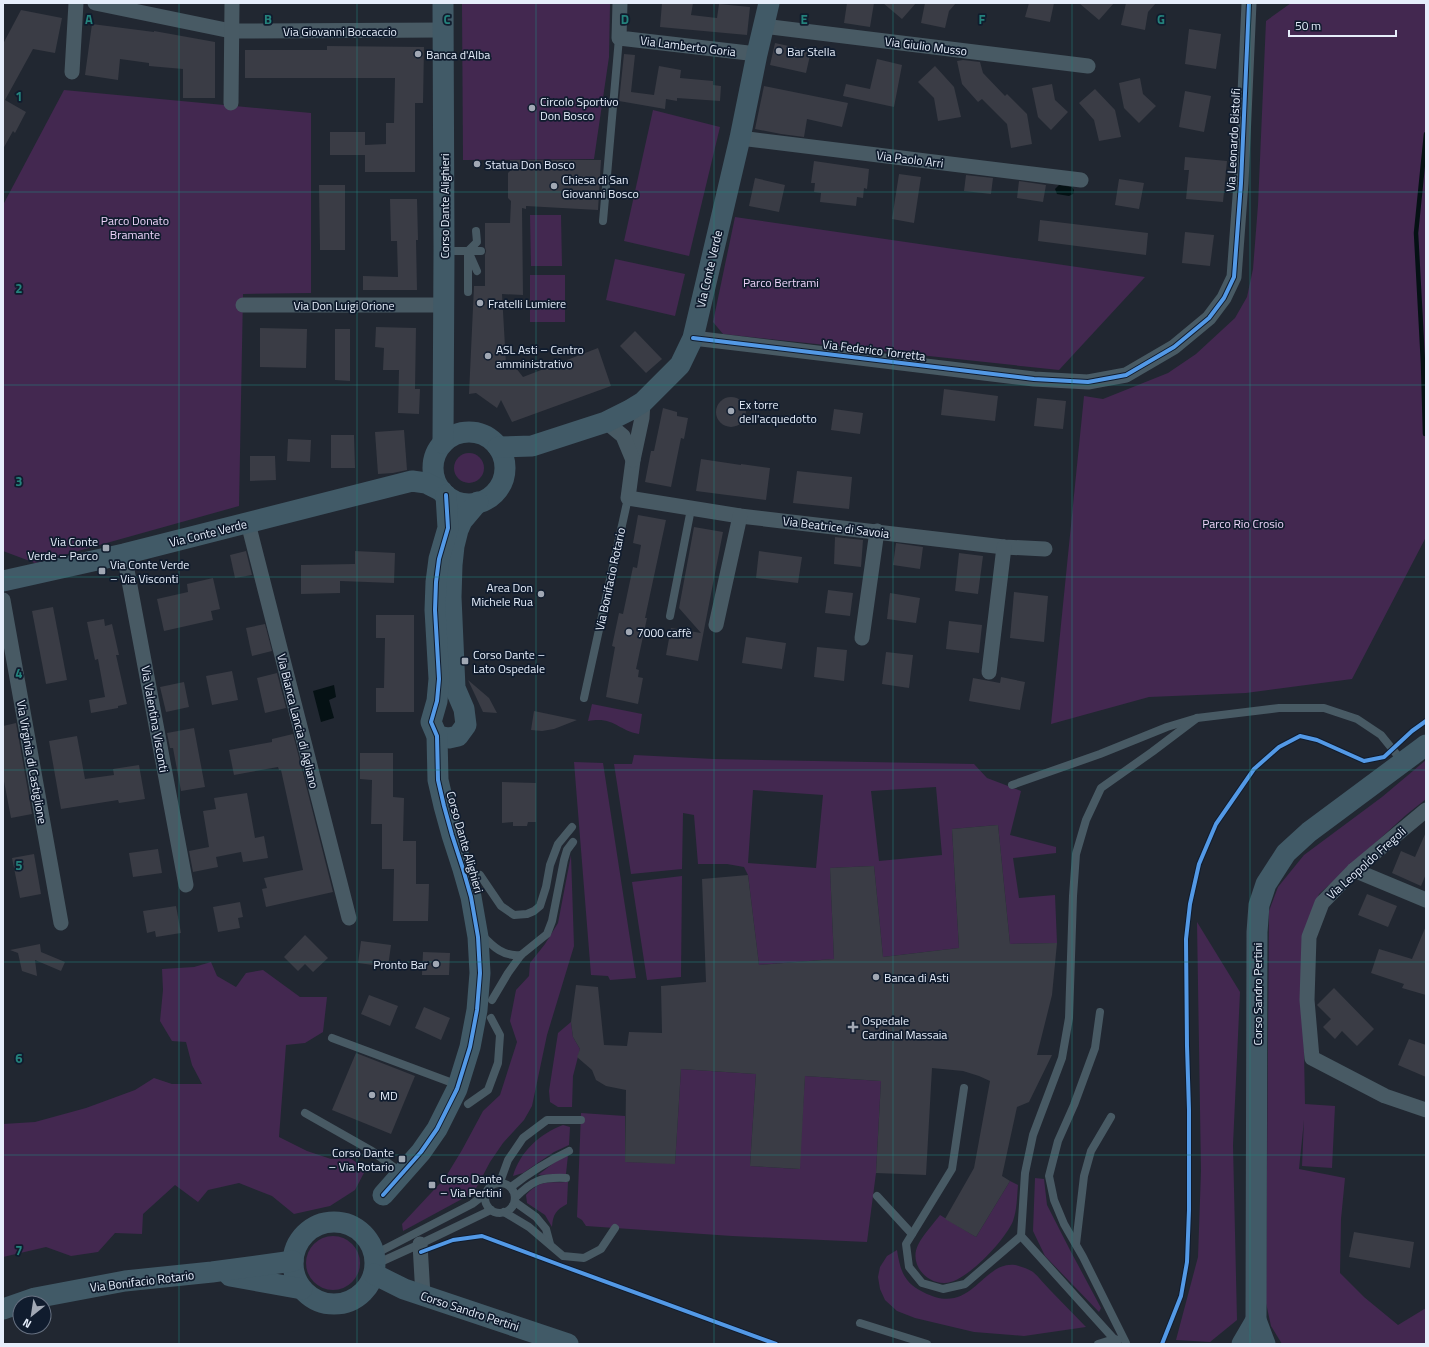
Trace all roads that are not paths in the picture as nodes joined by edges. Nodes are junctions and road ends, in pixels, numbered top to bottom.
1 (76, 3) edge
2 (95, 3) edge
3 (232, 3) edge
4 (443, 3) edge
5 (620, 3) edge
6 (769, 3) edge
7 (1249, 3) edge
8 (763, 26) junction
9 (443, 30) junction
10 (231, 31) junction
11 (619, 38) junction
12 (757, 54) junction
13 (1088, 66) dead end
14 (72, 72) dead end
15 (231, 103) dead end
16 (740, 138) junction
17 (1081, 180) dead end
18 (602, 221) dead end
19 (476, 231) dead end
20 (444, 251) junction
21 (468, 251) junction
22 (481, 251) dead end
23 (477, 271) dead end
24 (1234, 277) joint
25 (468, 292) dead end
26 (444, 304) junction
27 (243, 305) dead end
28 (693, 338) junction
29 (643, 402) junction
30 (444, 410) junction
31 (606, 422) junction
32 (464, 432) junction
33 (443, 443) junction
34 (532, 446) junction
35 (498, 447) junction
36 (633, 460) junction
37 (433, 466) junction
38 (505, 468) junction
39 (412, 481) junction
40 (444, 493) junction
41 (628, 498) junction
42 (478, 502) junction
43 (691, 509) junction
44 (740, 516) junction
45 (248, 523) junction
46 (876, 532) junction
47 (1004, 547) junction
48 (1045, 549) dead end
49 (124, 554) junction
50 (3, 581) edge
51 (3, 600) edge
52 (670, 616) dead end
53 (716, 625) dead end
54 (862, 638) dead end
55 (989, 672) dead end
56 (584, 698) dead end
57 (1197, 718) junction
58 (437, 736) junction
59 (1426, 745) edge
60 (1403, 762) junction
61 (1012, 785) dead end
62 (1426, 810) edge
63 (572, 827) dead end
64 (573, 842) dead end
65 (1354, 870) junction
66 (480, 875) dead end
67 (186, 885) dead end
68 (1426, 900) edge
69 (349, 918) dead end
70 (61, 923) dead end
71 (476, 929) junction
72 (521, 955) junction
73 (492, 1000) dead end
74 (1100, 1012) dead end
75 (491, 1018) dead end
76 (332, 1038) dead end
77 (459, 1085) junction
78 (964, 1088) dead end
79 (468, 1104) dead end
80 (1426, 1110) edge
81 (305, 1114) dead end
82 (1111, 1117) dead end
83 (581, 1120) dead end
84 (569, 1151) dead end
85 (402, 1174) junction
86 (566, 1178) dead end
87 (500, 1182) junction
88 (511, 1187) junction
89 (485, 1194) junction
90 (383, 1195) dead end
91 (877, 1196) dead end
92 (515, 1200) junction
93 (491, 1210) junction
94 (504, 1212) junction
95 (615, 1228) dead end
96 (912, 1234) junction
97 (1021, 1236) junction
98 (420, 1244) junction
99 (550, 1244) junction
100 (1076, 1244) junction
101 (293, 1260) junction
102 (375, 1264) junction
103 (212, 1272) junction
104 (302, 1289) junction
105 (423, 1296) junction
106 (3, 1309) edge
107 (1256, 1320) junction
108 (860, 1323) dead end
109 (1114, 1339) junction
110 (1128, 1343) edge
111 (568, 1344) edge
112 (927, 1344) edge
113 (1098, 1344) edge
114 (1242, 1344) edge
115 (1265, 1344) edge

1 - 14 street
2 - 10 street, Via Giovanni Boccaccio
3 - 10 street
4 - 9 street, Corso Dante Alighieri
5 - 11 street
6 - 8 street, Via Conte Verde
7 - 24 street, Via Leonardo Bistolfi
8 - 12 street, Via Conte Verde
8 - 13 street, Via Giulio Musso
9 - 10 street, Via Giovanni Boccaccio
9 - 20 street, Corso Dante Alighieri
10 - 15 street
11 - 12 street, Via Lamberto Goria
11 - 18 lane
12 - 16 street, Via Conte Verde
16 - 17 street, Via Paolo Arri
16 - 28 street, Via Conte Verde
19 - 21 lane
20 - 21 lane
20 - 26 street, Corso Dante Alighieri
21 - 22 lane
21 - 23 lane
21 - 25 lane
24 - 28 street, Via Federico Torretta
26 - 27 street, Via Don Luigi Orione
26 - 30 street, Corso Dante Alighieri
28 - 29 street, Via Conte Verde
29 - 31 street, Via Conte Verde
29 - 36 street, Via Bonifacio Rotario
30 - 32 street
30 - 33 street, Corso Dante Alighieri
31 - 34 street, Via Conte Verde
31 - 36 street
32 - 33 street
32 - 35 street
33 - 37 street
34 - 35 street, Via Conte Verde
34 - 38 street, Via Conte Verde
35 - 38 street
36 - 41 street, Via Bonifacio Rotario
37 - 39 street, Via Conte Verde
37 - 40 street
38 - 42 street
39 - 40 street, Via Conte Verde
39 - 45 street, Via Conte Verde
40 - 42 street
40 - 58 street, Corso Dante Alighieri
41 - 43 street, Via Beatrice di Savoia
41 - 56 lane, Via Bonifacio Rotario
42 - 58 street
43 - 44 street, Via Beatrice di Savoia
43 - 52 lane
44 - 46 street, Via Beatrice di Savoia
44 - 53 street
45 - 49 street, Via Conte Verde
45 - 69 street, Via Bianca Lancia di Agliano
46 - 47 street, Via Beatrice di Savoia
46 - 54 street
47 - 48 street, Via Beatrice di Savoia
47 - 55 street
49 - 50 street, Via Conte Verde
49 - 67 street, Via Valentina Visconti
51 - 70 street, Via Virginia di Castiglione
57 - 60 lane
57 - 61 lane
57 - 97 lane
58 - 71 street, Corso Dante Alighieri
59 - 60 street, Corso Sandro Pertini
60 - 107 street, Corso Sandro Pertini
62 - 65 street, Via Leopoldo Fregoli
63 - 66 lane
64 - 72 lane
65 - 68 street
65 - 80 street, Via Leopoldo Fregoli
71 - 72 lane
71 - 77 street, Corso Dante Alighieri
72 - 73 lane
74 - 100 lane
75 - 79 lane
76 - 77 lane
77 - 85 street, Corso Dante Alighieri
78 - 96 lane
81 - 85 lane
82 - 100 lane
83 - 87 lane
84 - 88 lane
85 - 90 street, Corso Dante Alighieri
86 - 92 lane
87 - 88 lane
87 - 89 lane
88 - 92 lane
89 - 93 lane
89 - 102 lane
91 - 96 lane
92 - 94 lane
92 - 99 lane
93 - 94 lane
93 - 98 lane
94 - 99 lane
95 - 99 lane
96 - 97 lane
97 - 109 lane
98 - 102 lane
98 - 105 street
100 - 110 lane
101 - 102 street
101 - 103 street, Via Bonifacio Rotario
101 - 104 street
102 - 104 street
102 - 105 street, Corso Sandro Pertini
103 - 104 street, Via Bonifacio Rotario
103 - 106 street, Via Bonifacio Rotario
105 - 111 street, Corso Sandro Pertini
107 - 114 street
107 - 115 street, Corso Sandro Pertini
108 - 112 lane
109 - 110 lane
109 - 113 lane

